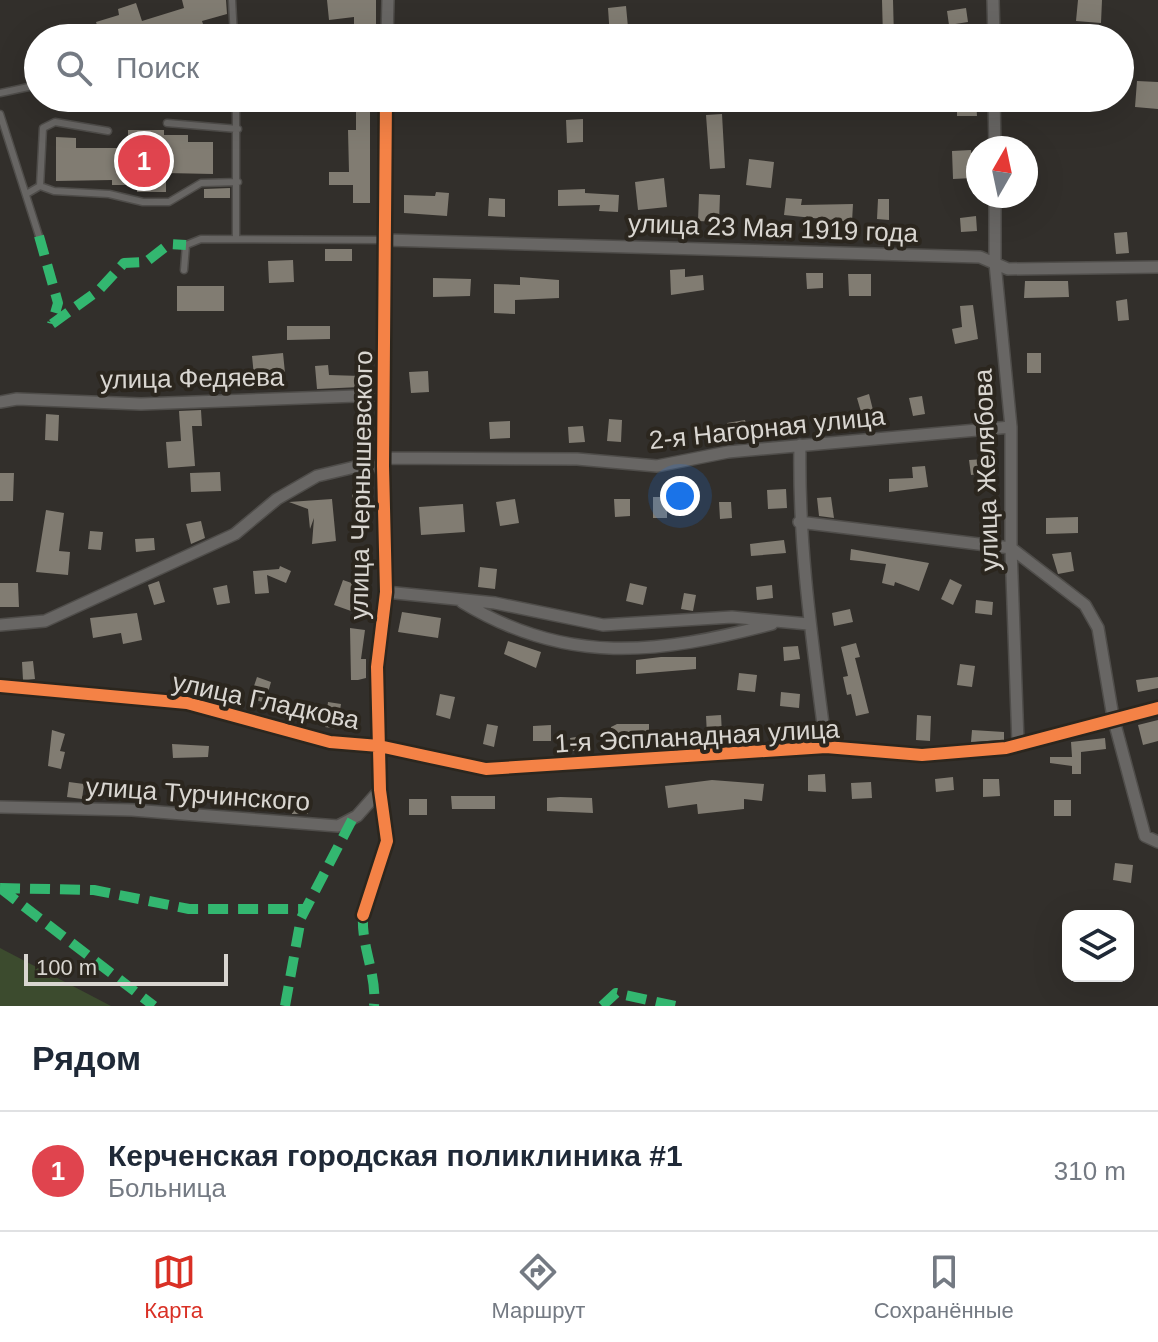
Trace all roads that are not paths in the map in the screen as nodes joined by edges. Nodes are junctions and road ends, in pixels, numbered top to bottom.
1 (232, 0) edge
2 (388, 0) edge
3 (993, 0) edge
4 (233, 24) edge
5 (387, 24) edge
6 (994, 24) edge
7 (24, 88) edge
8 (0, 93) edge
9 (237, 112) edge
10 (386, 112) edge
11 (994, 112) edge
12 (0, 114) edge
13 (167, 123) dead end
14 (238, 129) junction
15 (108, 131) dead end
16 (995, 136) edge
17 (238, 182) junction
18 (40, 186) junction
19 (28, 193) junction
20 (995, 208) edge
21 (39, 236) dead end
22 (236, 237) junction
23 (385, 240) junction
24 (995, 263) junction
25 (1158, 267) edge
26 (184, 270) dead end
27 (384, 395) junction
28 (0, 402) edge
29 (1011, 427) junction
30 (800, 445) junction
31 (383, 462) junction
32 (799, 522) junction
33 (1011, 548) junction
34 (386, 592) junction
35 (458, 599) junction
36 (780, 622) junction
37 (808, 624) junction
38 (0, 625) edge
39 (0, 686) edge
40 (1158, 708) edge
41 (1113, 717) junction
42 (1018, 743) junction
43 (379, 746) junction
44 (826, 747) junction
45 (380, 790) junction
46 (0, 807) edge
47 (1158, 842) edge
48 (363, 915) dead end

1 - 4 lane
2 - 5 street
3 - 6 street
7 - 8 lane
9 - 14 lane
10 - 23 street, улица Чернышевского
11 - 16 street
12 - 19 lane
13 - 14 lane
14 - 17 lane
15 - 18 lane
17 - 18 lane
17 - 22 lane
18 - 19 lane
19 - 21 lane
20 - 24 street, улица Желябова
22 - 23 lane
22 - 26 lane
23 - 24 street, улица 23 Мая 1919 года
23 - 27 street, улица Чернышевского
24 - 25 street, улица 23 Мая 1919 года
24 - 29 street, улица Желябова
27 - 28 street, улица Федяева
27 - 31 street, улица Чернышевского
29 - 30 street, 2-я Нагорная улица
29 - 33 street, улица Желябова
30 - 31 street, 2-я Нагорная улица
30 - 32 street
31 - 34 street, улица Чернышевского
31 - 38 street, 2-я Нагорная улица
32 - 33 street
32 - 37 street
33 - 41 street
33 - 42 street, улица Желябова
34 - 35 street
34 - 43 street, улица Чернышевского
35 - 36 street
35 - 36 street
36 - 37 street
37 - 44 street
39 - 43 street, улица Гладкова
40 - 41 street, 1-я Эспланадная улица
41 - 42 street, 1-я Эспланадная улица
41 - 47 street
42 - 44 street, 1-я Эспланадная улица
43 - 44 street, 1-я Эспланадная улица
43 - 45 street, улица Чернышевского
45 - 46 street, улица Турчинского
45 - 48 street, улица Чернышевского

